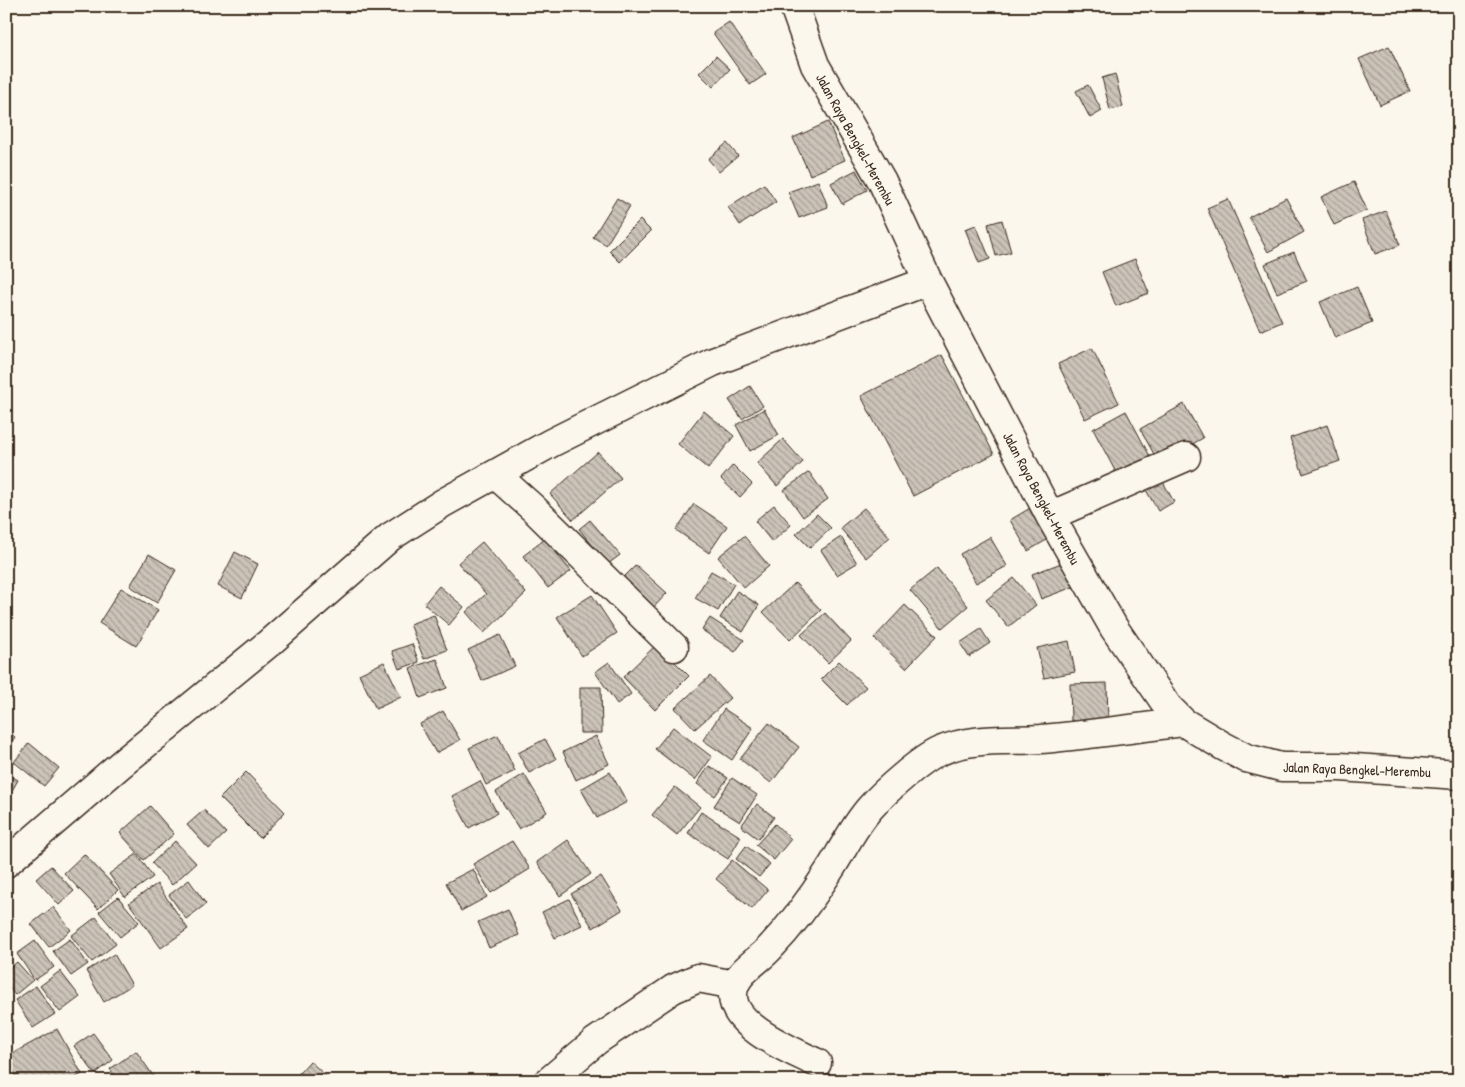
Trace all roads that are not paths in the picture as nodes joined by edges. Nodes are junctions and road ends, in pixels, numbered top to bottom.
1 (794, 6) edge
2 (928, 281) junction
3 (1186, 457) dead end
4 (496, 475) junction
5 (1050, 516) junction
6 (674, 647) dead end
7 (1183, 722) junction
8 (1459, 775) edge
9 (6, 863) edge
10 (735, 985) junction
11 (817, 1064) dead end
12 (549, 1081) edge

1 - 2 street, Jalan Raya Bengkel-Merembu
2 - 4 street
2 - 5 street, Jalan Raya Bengkel-Merembu
3 - 5 street
4 - 6 street
4 - 9 street
5 - 7 street, Jalan Raya Bengkel-Merembu
7 - 8 street, Jalan Raya Bengkel-Merembu
7 - 10 street
10 - 11 street
10 - 12 street

